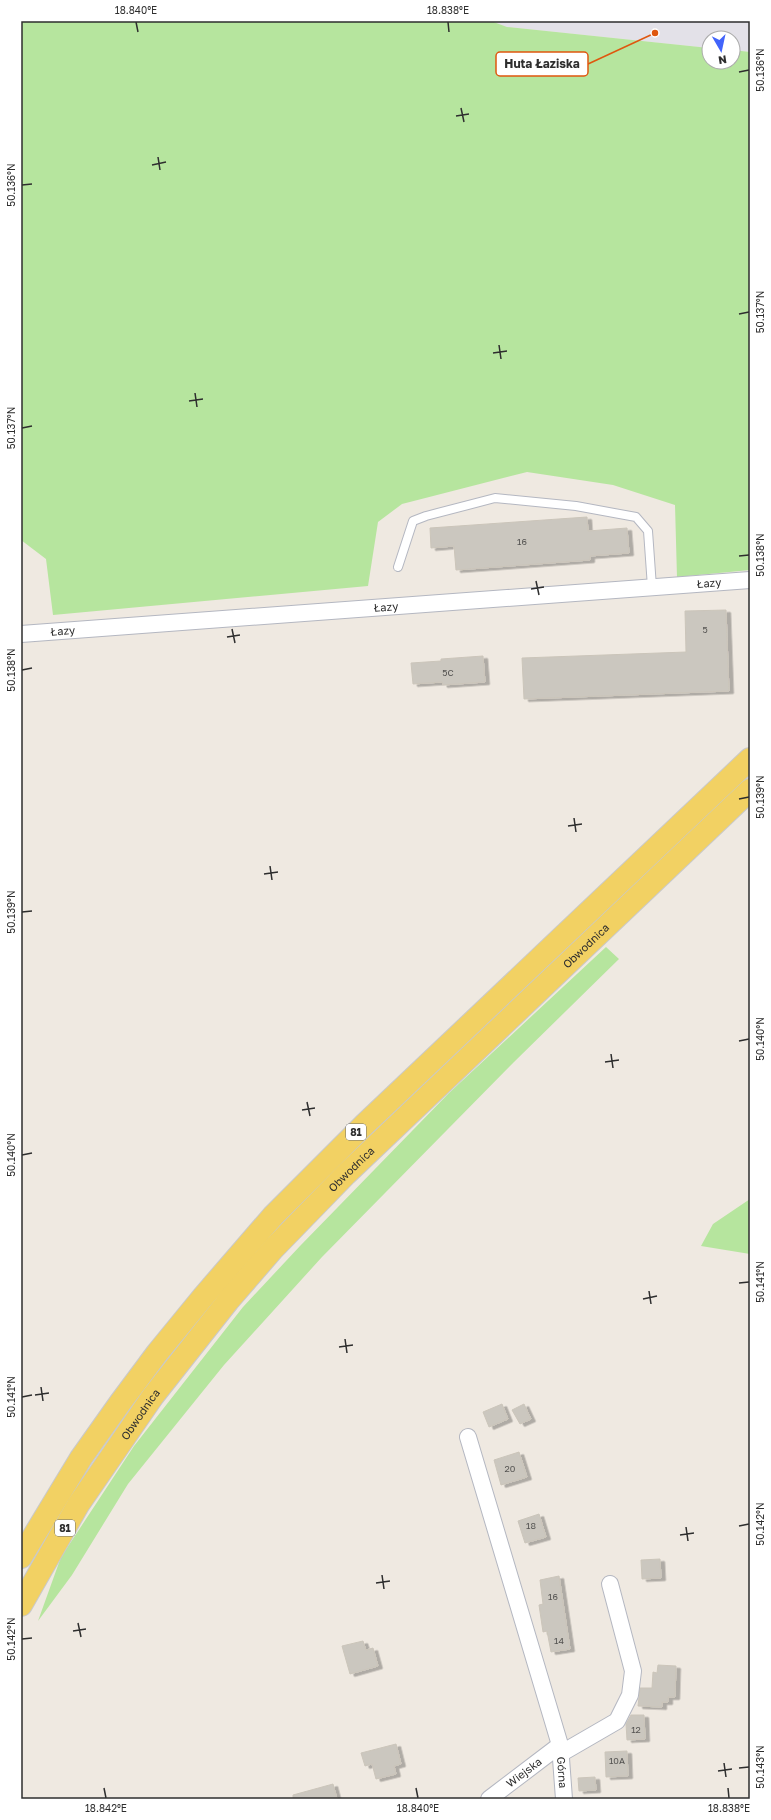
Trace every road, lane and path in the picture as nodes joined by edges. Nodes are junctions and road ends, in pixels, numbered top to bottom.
1 (398, 567) dead end
2 (750, 580) edge
3 (652, 586) junction
4 (21, 634) edge
5 (750, 759) edge
6 (750, 790) edge
7 (468, 1437) dead end
8 (21, 1557) edge
9 (610, 1584) dead end
10 (21, 1605) edge
11 (560, 1750) junction
12 (489, 1799) edge
13 (564, 1799) edge

1 - 3 lane
2 - 3 street, Łazy
3 - 4 street, Łazy
5 - 8 main road, Obwodnica / 81
6 - 10 main road, Obwodnica / 81
7 - 11 street, Górna
9 - 11 street, Wiejska
11 - 12 street, Wiejska
11 - 13 street, Górna

